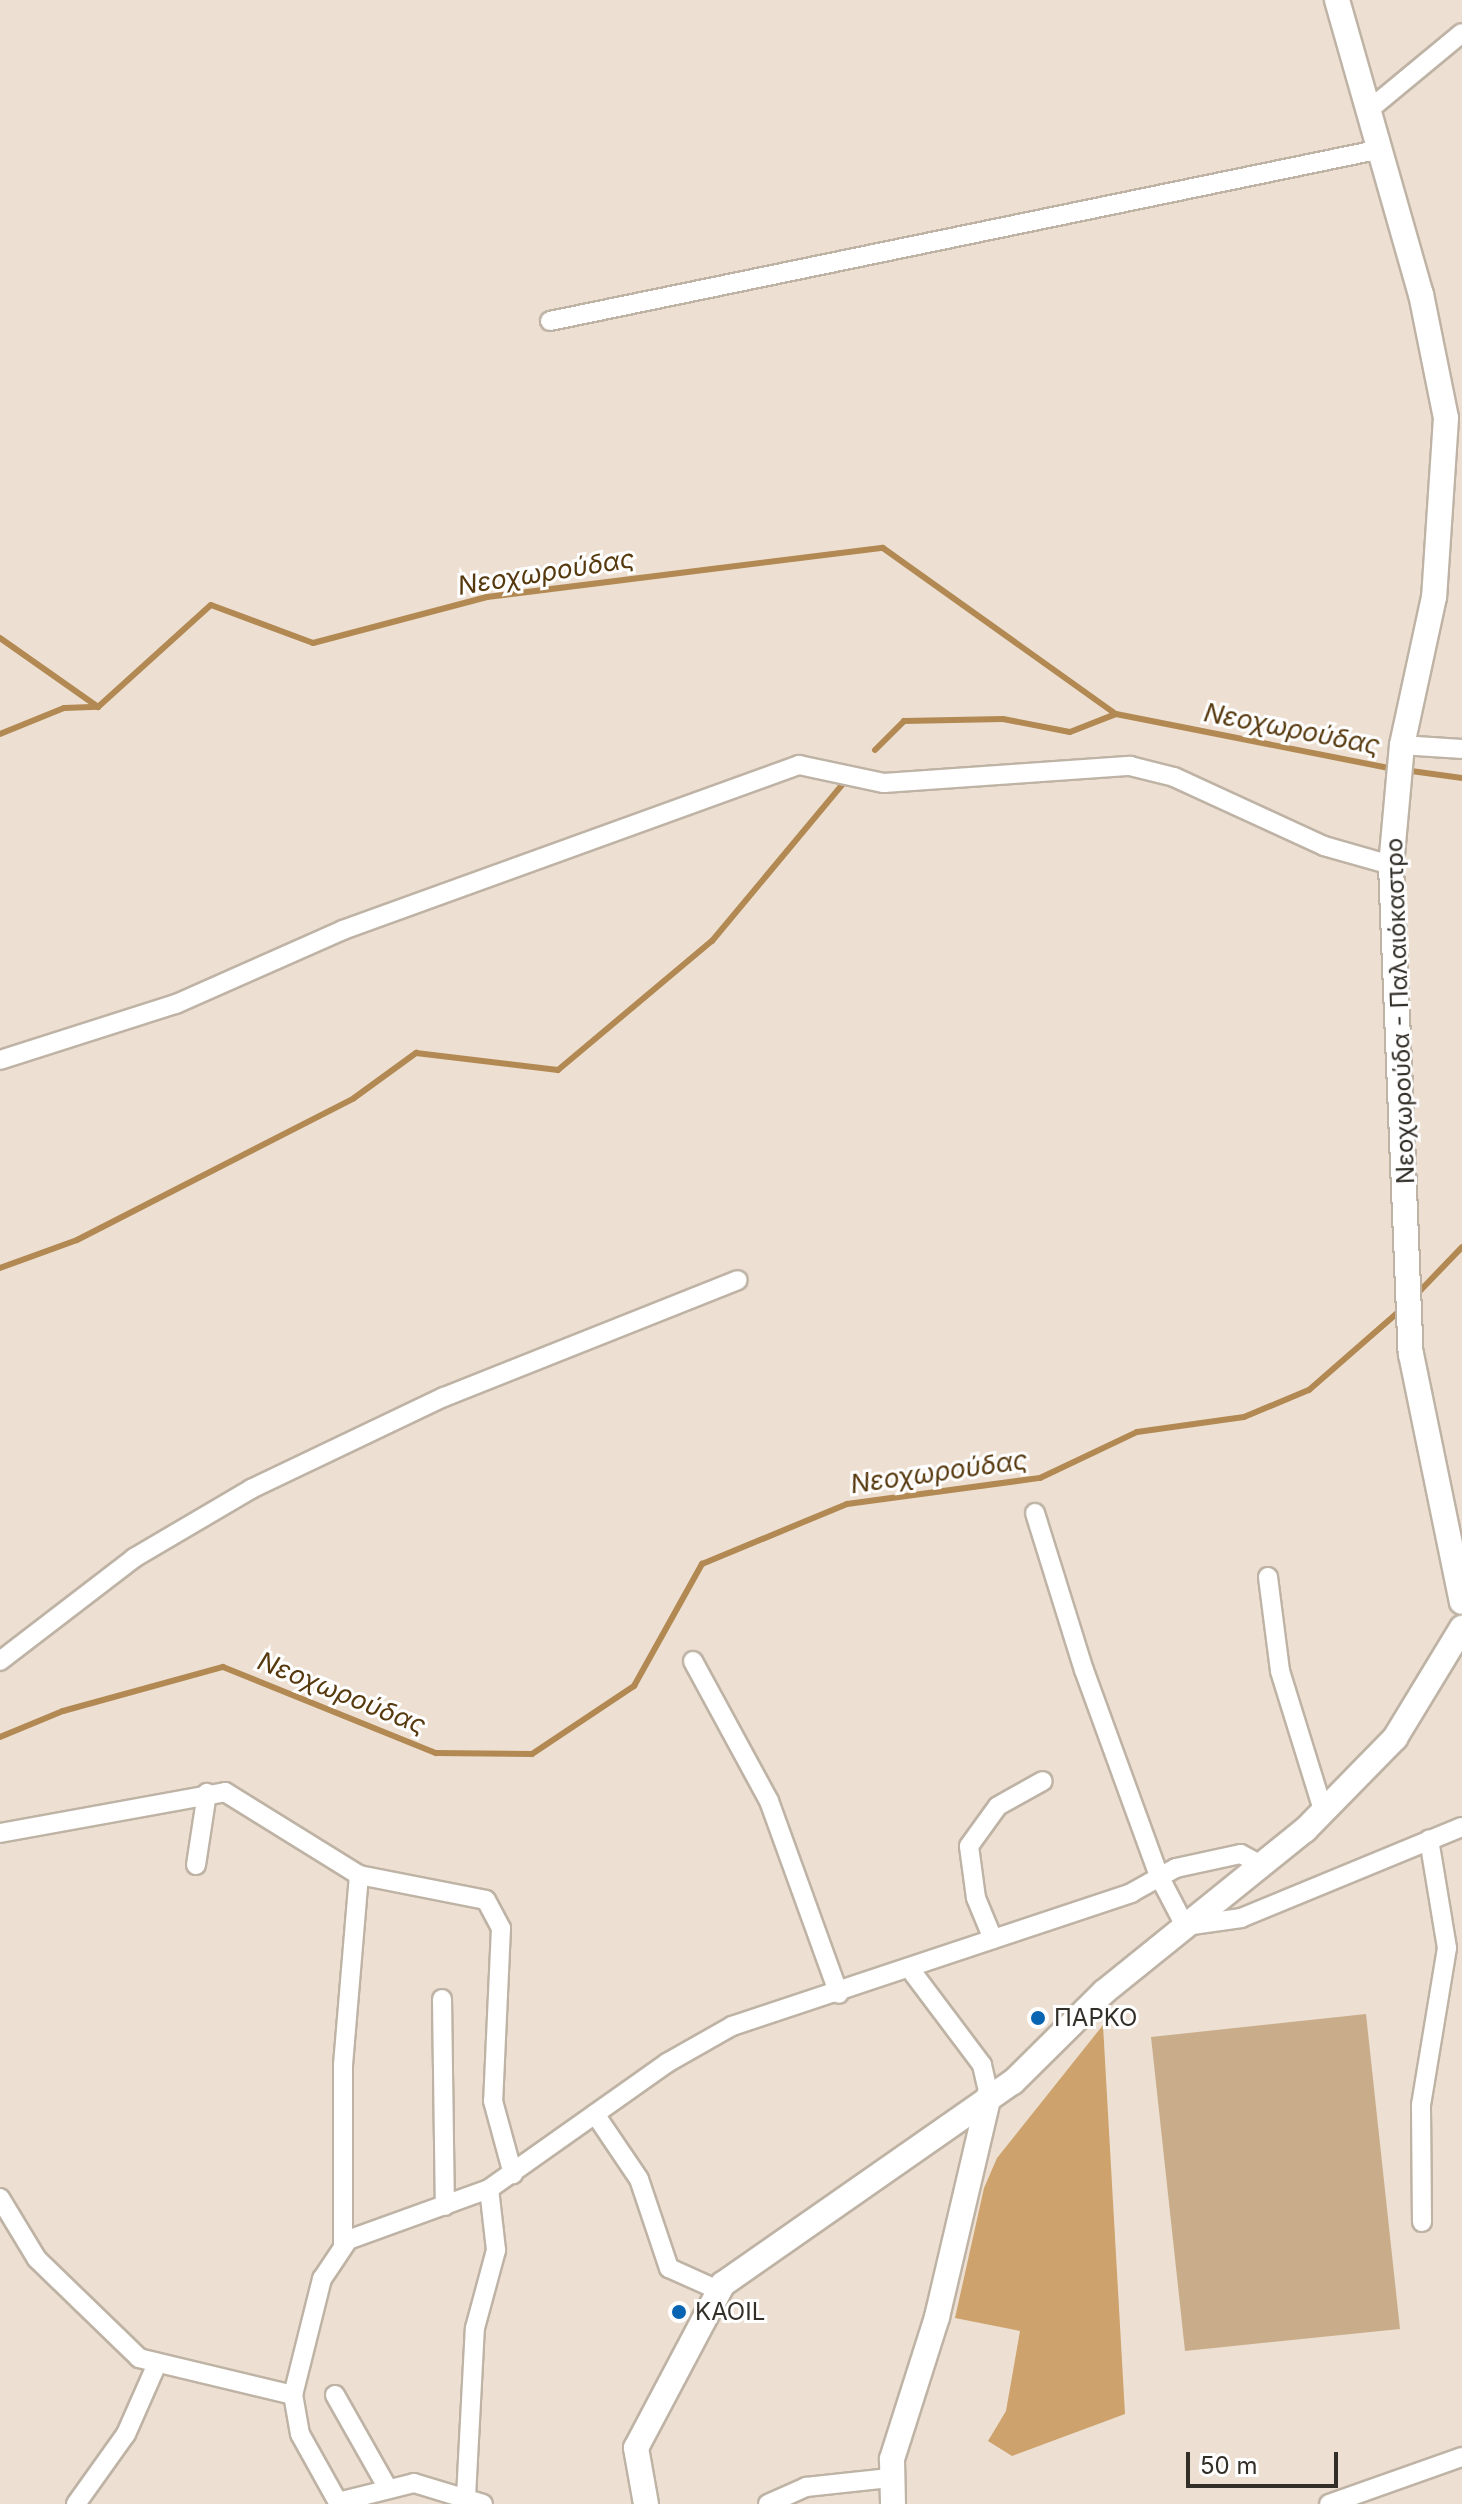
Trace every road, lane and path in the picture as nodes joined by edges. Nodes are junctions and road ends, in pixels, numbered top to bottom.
1 (1337, 0) edge
2 (1462, 33) edge
3 (1370, 109) junction
4 (1381, 149) junction
5 (550, 321) dead end
6 (1402, 745) junction
7 (1462, 749) edge
8 (1391, 865) junction
9 (0, 1060) edge
10 (738, 1280) dead end
11 (1035, 1513) dead end
12 (1268, 1577) dead end
13 (1462, 1602) edge
14 (1462, 1628) edge
15 (0, 1661) edge
16 (693, 1661) dead end
17 (1043, 1781) dead end
18 (207, 1793) junction
19 (1324, 1813) junction
20 (1462, 1827) edge
21 (0, 1833) edge
22 (1429, 1839) junction
23 (196, 1865) dead end
24 (1261, 1865) junction
25 (359, 1875) junction
26 (1159, 1876) junction
27 (1185, 1926) junction
28 (993, 1939) junction
29 (910, 1969) junction
30 (839, 1994) junction
31 (442, 1999) dead end
32 (989, 2096) junction
33 (595, 2114) junction
34 (513, 2174) junction
35 (489, 2189) junction
36 (0, 2198) edge
37 (445, 2206) junction
38 (1422, 2222) dead end
39 (343, 2244) junction
40 (718, 2290) junction
41 (156, 2366) junction
42 (293, 2395) junction
43 (335, 2395) dead end
44 (1462, 2457) edge
45 (890, 2478) junction
46 (386, 2485) junction
47 (475, 2500) edge
48 (339, 2503) edge
49 (76, 2504) edge
50 (646, 2504) edge
51 (768, 2504) edge
52 (893, 2504) edge
53 (1329, 2504) edge

1 - 3 street, Νεοχωρούδα - Παλαιόκαστρο
2 - 3 street
3 - 4 street, Νεοχωρούδα - Παλαιόκαστρο
4 - 5 street
4 - 6 street, Νεοχωρούδα - Παλαιόκαστρο
6 - 7 street
6 - 8 street, Νεοχωρούδα - Παλαιόκαστρο
8 - 9 street
8 - 13 street, Νεοχωρούδα - Παλαιόκαστρο
10 - 15 street
11 - 26 street
12 - 19 street
14 - 19 street
16 - 30 street
17 - 28 street
18 - 21 street
18 - 23 street
18 - 25 street
19 - 24 street
20 - 22 street
22 - 27 street
22 - 38 street
24 - 26 street
24 - 27 street
25 - 34 street
25 - 39 street
26 - 27 street
26 - 28 street
27 - 32 street
28 - 29 street
29 - 30 street
29 - 32 street
30 - 33 street
31 - 37 street
32 - 40 street
32 - 45 street
33 - 34 street
33 - 40 street
34 - 35 street
35 - 37 street
35 - 47 street
36 - 41 street
37 - 39 street
39 - 42 street
40 - 50 street
41 - 42 street
41 - 49 street
42 - 48 street
43 - 46 street
44 - 53 street
45 - 51 street
45 - 52 street
46 - 47 street
46 - 48 street

